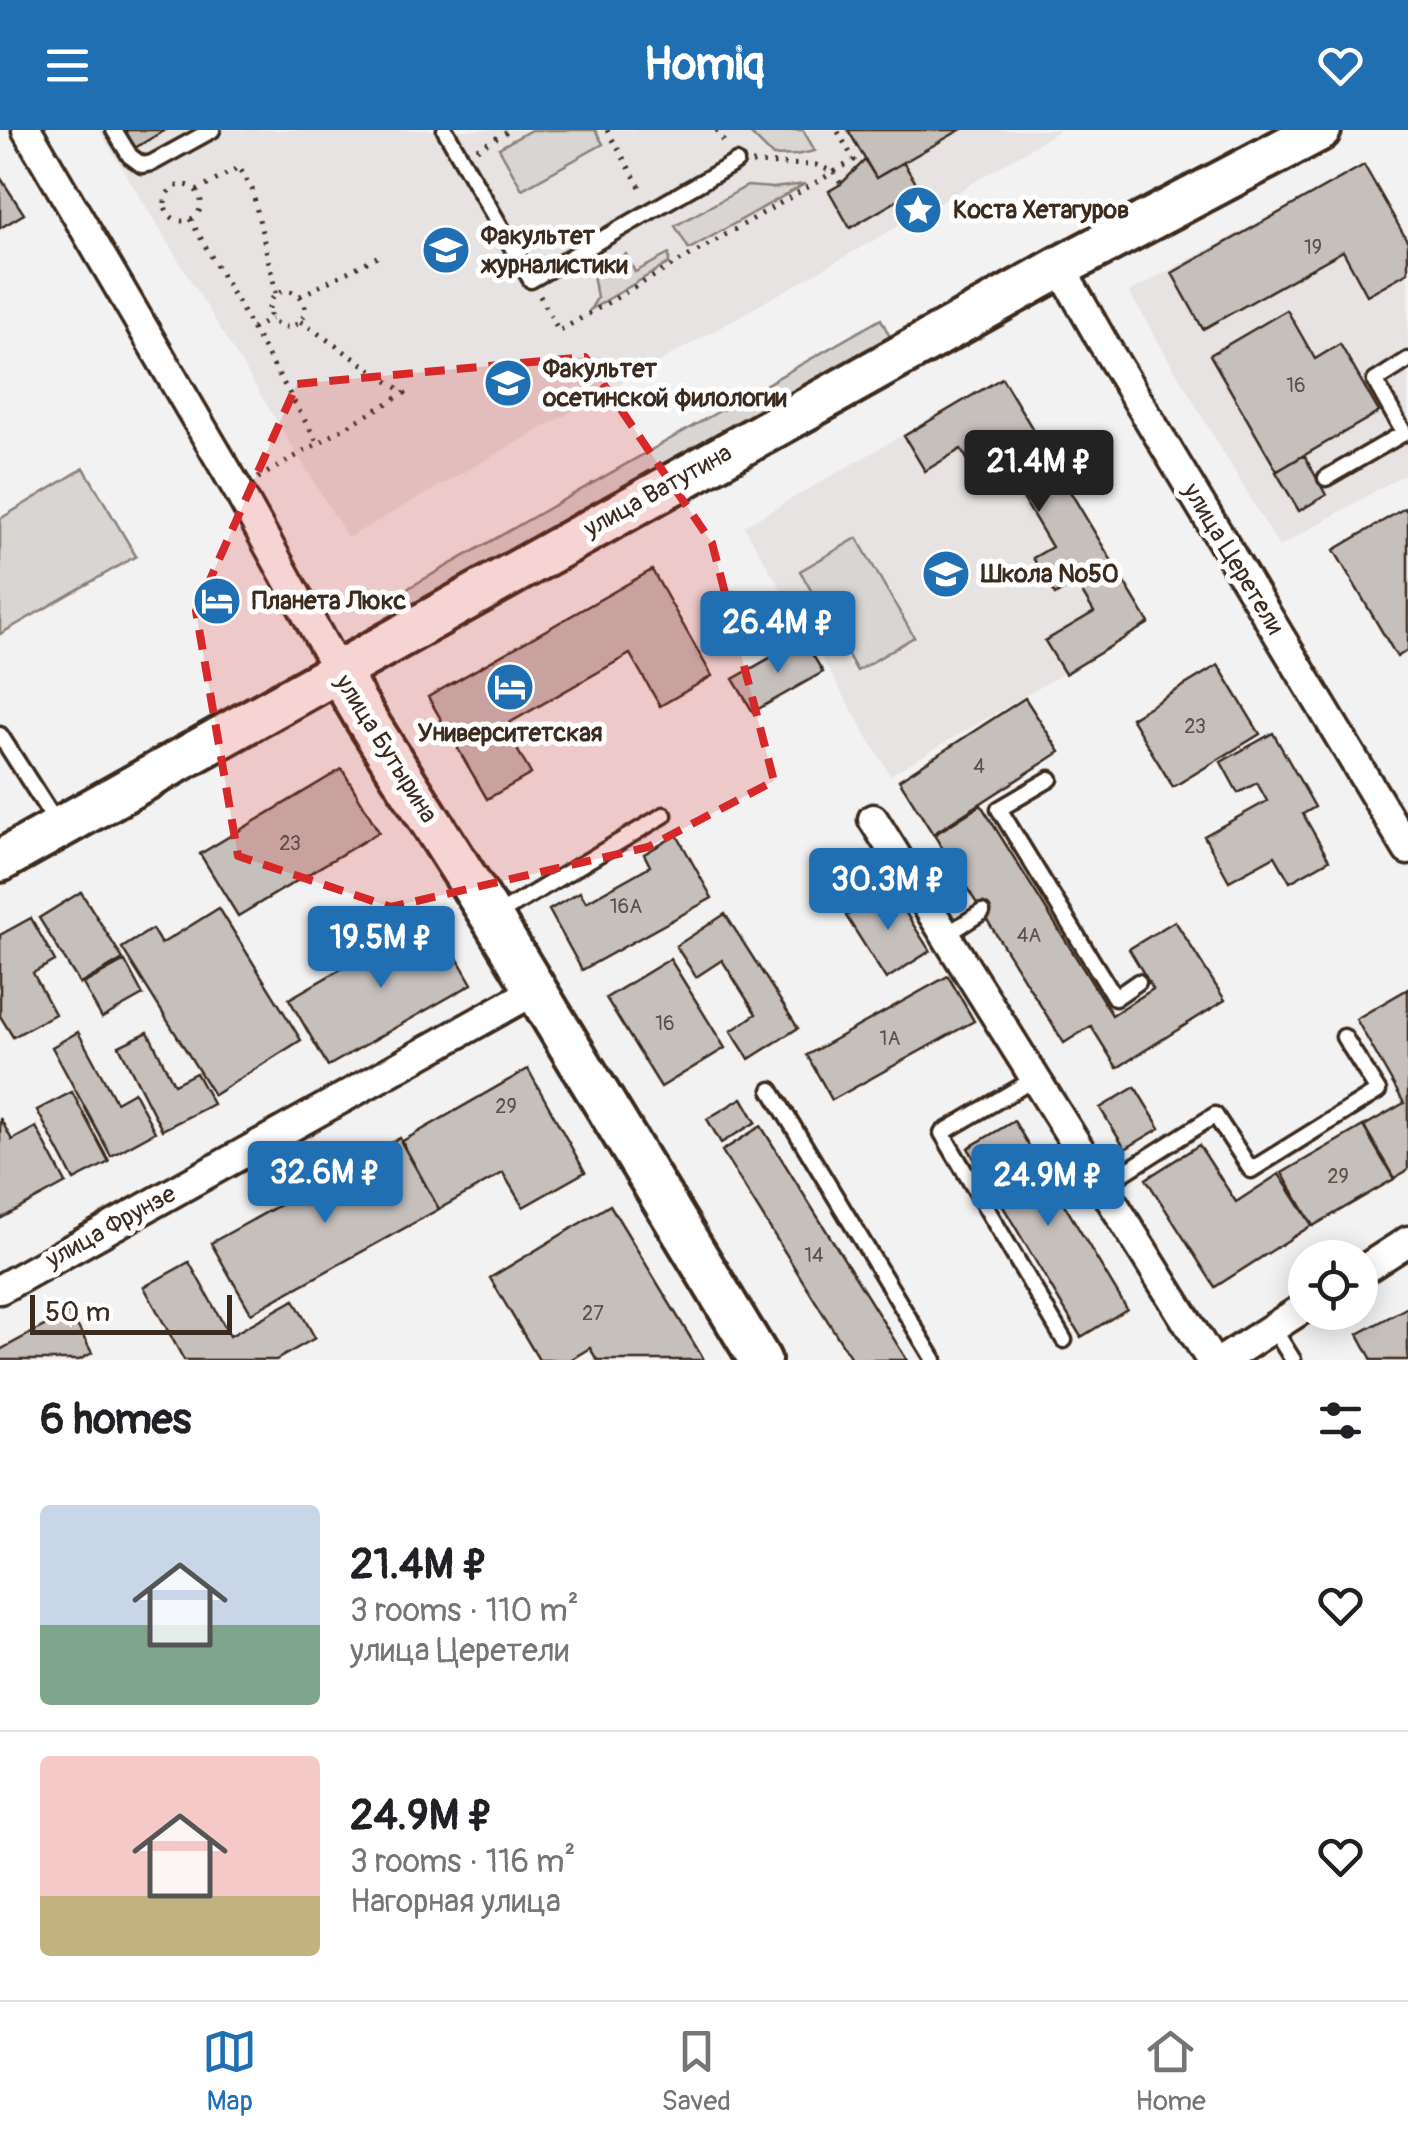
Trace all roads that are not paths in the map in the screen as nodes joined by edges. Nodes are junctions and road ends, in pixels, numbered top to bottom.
1 (27, 130) edge
2 (114, 130) edge
3 (212, 130) edge
4 (444, 130) edge
5 (1320, 130) edge
6 (736, 162) road end
7 (1060, 266) junction
8 (1408, 360) edge
9 (1326, 478) dead end
10 (338, 670) junction
11 (0, 735) edge
12 (1050, 779) dead end
13 (664, 815) dead end
14 (874, 819) dead end
15 (60, 829) junction
16 (1408, 850) edge
17 (0, 861) edge
18 (982, 912) dead end
19 (492, 918) junction
20 (946, 935) junction
21 (1138, 982) dead end
22 (536, 990) junction
23 (1344, 1037) dead end
24 (1036, 1078) junction
25 (771, 1090) dead end
26 (1103, 1186) junction
27 (1408, 1240) edge
28 (1378, 1260) edge
29 (0, 1289) edge
30 (1288, 1319) edge
31 (1274, 1328) junction
32 (1064, 1340) dead end
33 (760, 1360) edge
34 (934, 1360) edge
35 (1212, 1360) edge
36 (1223, 1360) edge
37 (1293, 1360) edge

1 - 10 street, улица Бутырина
2 - 3 lane
4 - 6 lane
5 - 7 main road, улица Ватутина
7 - 10 main road, улица Ватутина
7 - 16 street, улица Церетели
8 - 9 lane
10 - 15 main road, улица Ватутина
10 - 19 main road, улица Бутырина
11 - 15 lane
12 - 21 lane
13 - 19 lane
14 - 20 street
15 - 17 main road, улица Ватутина
18 - 20 lane
19 - 22 main road, улица Бутырина
20 - 24 street
22 - 29 street, улица Фрунзе
22 - 33 main road, улица Бутырина
23 - 26 lane
24 - 26 street
24 - 32 lane
25 - 34 lane
26 - 35 street
27 - 28 street
30 - 31 street
31 - 36 street
31 - 37 lane

